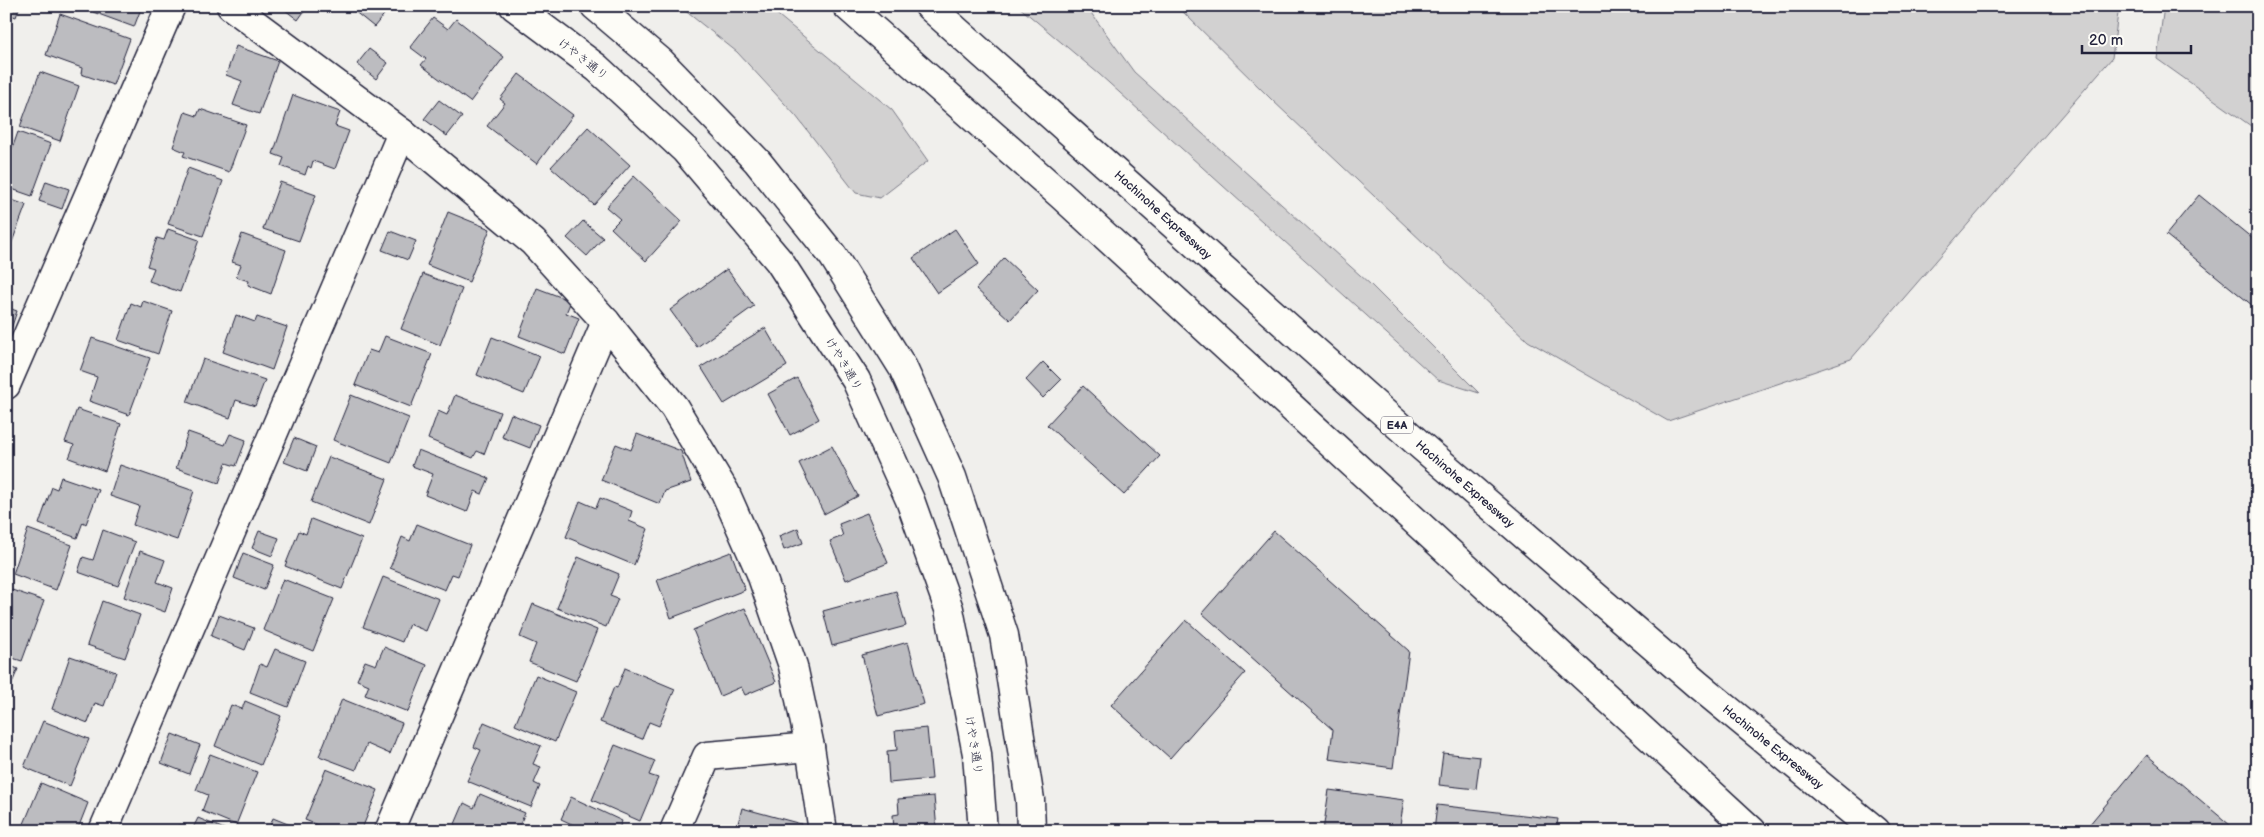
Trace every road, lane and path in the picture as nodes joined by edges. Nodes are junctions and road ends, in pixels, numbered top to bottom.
1 (171, 6) edge
2 (231, 6) edge
3 (514, 6) edge
4 (595, 6) edge
5 (848, 6) edge
6 (929, 6) edge
7 (402, 133) junction
8 (606, 322) junction
9 (6, 385) edge
10 (810, 748) junction
11 (103, 831) edge
12 (389, 831) edge
13 (674, 831) edge
14 (823, 831) edge
15 (983, 831) edge
16 (1031, 831) edge
17 (1752, 831) edge
18 (1876, 831) edge

1 - 9 main road
2 - 7 main road
3 - 15 main road, けやき通り
4 - 16 main road
5 - 17 main road
6 - 18 main road, Hachinohe Expressway / E4A
7 - 8 main road
7 - 11 main road
8 - 10 main road
8 - 12 main road
10 - 13 main road
10 - 14 main road

